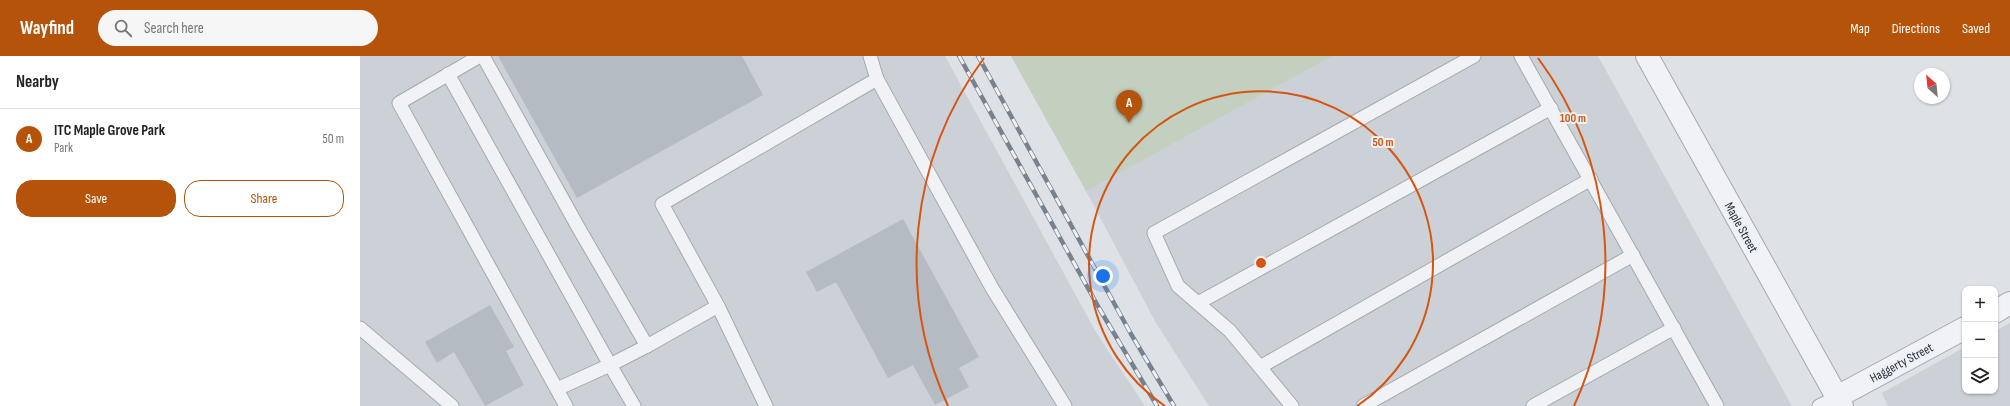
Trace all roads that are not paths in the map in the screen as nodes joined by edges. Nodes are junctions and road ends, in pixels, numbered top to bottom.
1 (480, 56) edge
2 (483, 56) edge
3 (870, 56) edge
4 (1474, 56) edge
5 (1521, 56) edge
6 (1647, 56) edge
7 (448, 74) junction
8 (877, 79) junction
9 (1551, 108) junction
10 (1591, 179) junction
11 (1633, 255) junction
12 (1198, 303) junction
13 (2010, 304) edge
14 (718, 306) junction
15 (1998, 310) edge
16 (360, 328) edge
17 (1674, 328) junction
18 (1962, 330) edge
19 (647, 346) junction
20 (610, 365) junction
21 (1260, 367) junction
22 (557, 389) junction
23 (1833, 403) edge
24 (452, 406) edge
25 (566, 406) edge
26 (634, 406) edge
27 (766, 406) edge
28 (1064, 406) edge
29 (1292, 406) edge
30 (1363, 406) edge
31 (1533, 406) edge
32 (1717, 406) edge

1 - 7 lane
2 - 19 lane
3 - 8 lane
4 - 12 lane
5 - 9 lane
6 - 23 street, Maple Street
7 - 20 lane
7 - 22 lane
8 - 14 lane
8 - 28 lane
9 - 10 lane
9 - 12 lane
10 - 11 lane
10 - 21 lane
11 - 17 lane
11 - 30 lane
12 - 21 lane
13 - 15 street
14 - 19 lane
14 - 27 lane
16 - 24 lane
17 - 31 lane
17 - 32 lane
18 - 23 street, Haggerty Street
19 - 20 lane
20 - 22 lane
20 - 26 lane
21 - 29 lane
22 - 25 lane

